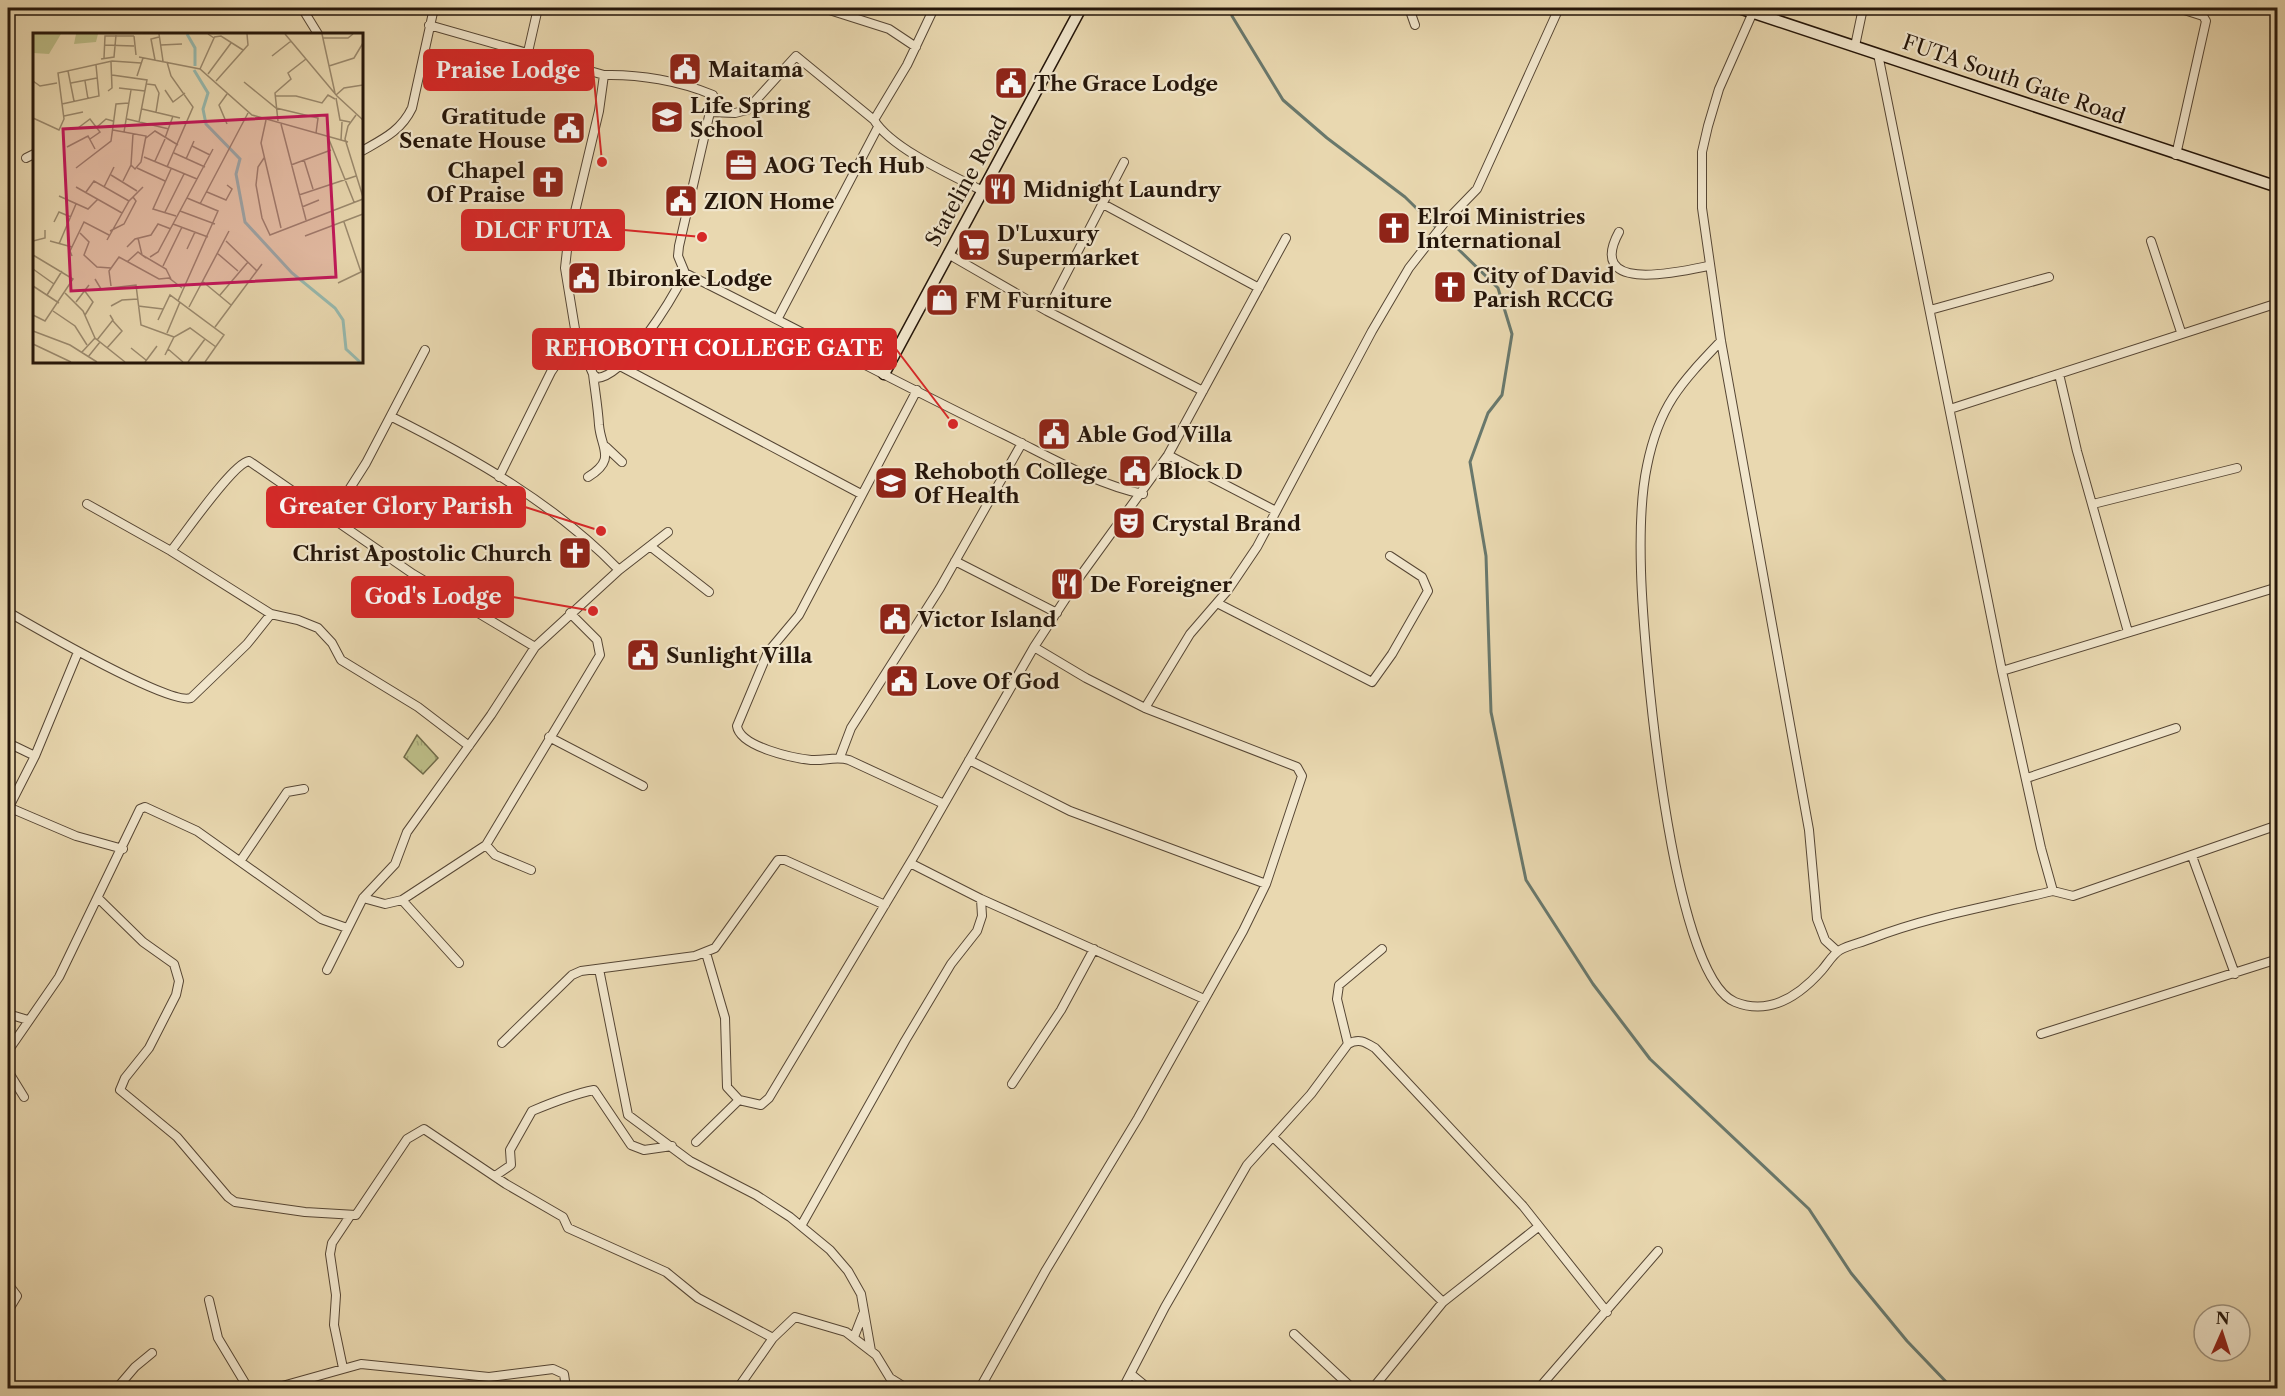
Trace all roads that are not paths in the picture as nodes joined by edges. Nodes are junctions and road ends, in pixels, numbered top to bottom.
1 (302, 8) edge
2 (434, 8) edge
3 (538, 8) edge
4 (823, 8) edge
5 (934, 8) edge
6 (1081, 8) edge
7 (1409, 8) edge
8 (1559, 8) edge
9 (1739, 8) edge
10 (1863, 8) edge
11 (2178, 8) edge
12 (1753, 12) junction
13 (429, 26) junction
14 (1415, 26) dead end
15 (317, 33) edge
16 (1855, 46) junction
17 (916, 47) junction
18 (528, 52) junction
19 (1878, 54) junction
20 (603, 75) junction
21 (710, 112) junction
22 (876, 123) junction
23 (363, 149) edge
24 (33, 154) edge
25 (2176, 155) junction
26 (26, 158) dead end
27 (1124, 162) dead end
28 (2277, 187) edge
29 (983, 191) junction
30 (2277, 201) edge
31 (1103, 204) junction
32 (1619, 232) dead end
33 (1286, 238) dead end
34 (2151, 241) dead end
35 (948, 254) junction
36 (1708, 266) junction
37 (685, 273) junction
38 (2049, 277) dead end
39 (1259, 288) junction
40 (2277, 303) edge
41 (1930, 310) junction
42 (1047, 311) junction
43 (778, 318) junction
44 (2181, 333) junction
45 (576, 335) junction
46 (1721, 341) junction
47 (425, 350) dead end
48 (620, 366) junction
49 (593, 374) junction
50 (884, 374) junction
51 (2059, 374) junction
52 (917, 390) junction
53 (1203, 391) junction
54 (1950, 409) junction
55 (392, 417) junction
56 (1022, 443) junction
57 (606, 447) junction
58 (1168, 455) junction
59 (622, 462) dead end
60 (2237, 468) dead end
61 (499, 477) junction
62 (588, 477) dead end
63 (861, 494) junction
64 (1143, 494) junction
65 (87, 504) dead end
66 (2093, 504) junction
67 (1276, 512) junction
68 (331, 518) junction
69 (668, 532) dead end
70 (650, 546) junction
71 (171, 551) junction
72 (1390, 556) dead end
73 (955, 561) junction
74 (619, 570) junction
75 (2277, 587) edge
76 (709, 592) dead end
77 (1216, 603) junction
78 (8, 612) edge
79 (570, 613) junction
80 (1057, 613) junction
81 (271, 614) junction
82 (2128, 632) junction
83 (535, 647) junction
84 (1034, 647) junction
85 (78, 652) junction
86 (2002, 671) junction
87 (1145, 708) junction
88 (2176, 728) dead end
89 (549, 737) junction
90 (8, 743) edge
91 (469, 746) junction
92 (35, 756) junction
93 (840, 757) junction
94 (969, 760) junction
95 (2027, 778) junction
96 (643, 786) dead end
97 (304, 789) dead end
98 (944, 804) junction
99 (8, 808) edge
100 (2277, 825) edge
101 (486, 845) junction
102 (123, 849) junction
103 (2192, 856) junction
104 (241, 860) junction
105 (910, 863) junction
106 (531, 870) dead end
107 (1266, 884) junction
108 (2054, 891) junction
109 (98, 898) junction
110 (363, 898) junction
111 (981, 899) junction
112 (402, 900) junction
113 (885, 906) junction
114 (347, 928) junction
115 (1094, 949) junction
116 (1382, 949) dead end
117 (1838, 951) junction
118 (706, 953) junction
119 (2277, 959) edge
120 (459, 963) dead end
121 (599, 969) junction
122 (327, 970) dead end
123 (2235, 974) junction
124 (1204, 999) junction
125 (8, 1014) edge
126 (28, 1020) junction
127 (2041, 1034) dead end
128 (502, 1043) dead end
129 (1348, 1044) junction
130 (8, 1051) edge
131 (8, 1071) edge
132 (1012, 1084) dead end
133 (24, 1097) dead end
134 (739, 1100) junction
135 (1274, 1138) junction
136 (696, 1142) dead end
137 (672, 1146) junction
138 (495, 1176) junction
139 (350, 1216) junction
140 (801, 1226) junction
141 (1538, 1227) junction
142 (1658, 1251) dead end
143 (8, 1284) edge
144 (209, 1300) dead end
145 (1443, 1302) junction
146 (8, 1311) edge
147 (1607, 1312) junction
148 (864, 1313) junction
149 (1294, 1334) dead end
150 (854, 1337) junction
151 (773, 1338) junction
152 (871, 1351) junction
153 (152, 1353) dead end
154 (343, 1368) junction
155 (1131, 1374) junction
156 (117, 1389) edge
157 (248, 1389) edge
158 (275, 1389) edge
159 (566, 1389) edge
160 (738, 1389) edge
161 (906, 1389) edge
162 (980, 1389) edge
163 (1123, 1389) edge
164 (1148, 1389) edge
165 (1352, 1389) edge
166 (1373, 1389) edge
167 (1539, 1389) edge

1 - 15 street
2 - 13 street
3 - 18 street
4 - 17 street
5 - 17 street
6 - 29 main road, Stateline Road
7 - 14 street
8 - 67 street
9 - 12 main road, FUTA South Gate Road
10 - 16 street
11 - 25 street
12 - 16 main road, FUTA South Gate Road
12 - 36 street
13 - 18 street
13 - 23 street
16 - 19 main road, FUTA South Gate Road
17 - 22 street
18 - 20 street
19 - 25 main road, FUTA South Gate Road
19 - 41 street
20 - 21 street
20 - 45 street
21 - 22 street
21 - 37 street
22 - 29 street
22 - 43 street
24 - 26 street
25 - 28 main road, FUTA South Gate Road
27 - 31 street
28 - 30 street
29 - 35 main road, Stateline Road
31 - 39 street
31 - 42 street
32 - 36 street
33 - 39 street
34 - 44 street
35 - 42 street
35 - 50 main road, Stateline Road
36 - 46 street
37 - 43 street
37 - 48 street
38 - 41 street
39 - 53 street
40 - 44 street
41 - 54 street
42 - 53 street
43 - 50 street
44 - 51 street
45 - 49 street
45 - 61 street
46 - 117 street
46 - 117 street
47 - 55 street
48 - 49 street
48 - 63 street
49 - 57 street
50 - 52 street
51 - 54 street
51 - 66 street
52 - 56 street
52 - 63 street
53 - 58 street
54 - 86 street
55 - 61 street
55 - 68 street
56 - 64 street
56 - 73 street
57 - 59 street
57 - 62 street
58 - 64 street
58 - 67 street
60 - 66 street
61 - 74 street
63 - 93 street
64 - 80 street
65 - 71 street
66 - 82 street
67 - 77 street
68 - 71 street
68 - 83 street
69 - 70 street
70 - 74 street
70 - 76 street
71 - 81 street
72 - 77 street
73 - 80 street
73 - 93 street
74 - 79 street
75 - 82 street
77 - 87 street
78 - 85 street
79 - 83 street
79 - 89 street
80 - 84 street
81 - 85 street
81 - 91 street
82 - 86 street
83 - 91 street
84 - 87 street
84 - 94 street
85 - 92 street
86 - 95 street
87 - 107 street
88 - 95 street
89 - 96 street
89 - 101 street
90 - 92 street
91 - 110 street
92 - 99 street
93 - 98 street
94 - 98 street
94 - 107 street
95 - 108 street
97 - 104 street
98 - 105 street
99 - 102 street
100 - 103 street
101 - 106 street
101 - 112 street
102 - 104 street
102 - 109 street
103 - 108 street
103 - 123 street
104 - 114 street
105 - 111 street
105 - 113 street
107 - 124 street
108 - 117 street
109 - 126 street
109 - 139 street
110 - 112 street
110 - 114 street
111 - 115 street
111 - 140 street
112 - 120 street
113 - 118 street
113 - 134 street
114 - 122 street
115 - 124 street
115 - 132 street
116 - 129 street
118 - 121 street
118 - 134 street
119 - 123 street
121 - 128 street
121 - 137 street
123 - 127 street
124 - 162 street
125 - 126 street
126 - 130 street
129 - 135 street
129 - 141 street
131 - 133 street
134 - 136 street
135 - 145 street
135 - 155 street
137 - 138 street
137 - 140 street
138 - 139 street
138 - 151 street
139 - 154 street
140 - 148 street
141 - 145 street
141 - 147 street
142 - 147 street
143 - 146 street
144 - 157 street
145 - 166 street
147 - 167 street
148 - 150 street
148 - 152 street
149 - 165 street
150 - 151 street
150 - 152 street
151 - 160 street
152 - 161 street
153 - 156 street
154 - 158 street
154 - 159 street
155 - 163 street
155 - 164 street

